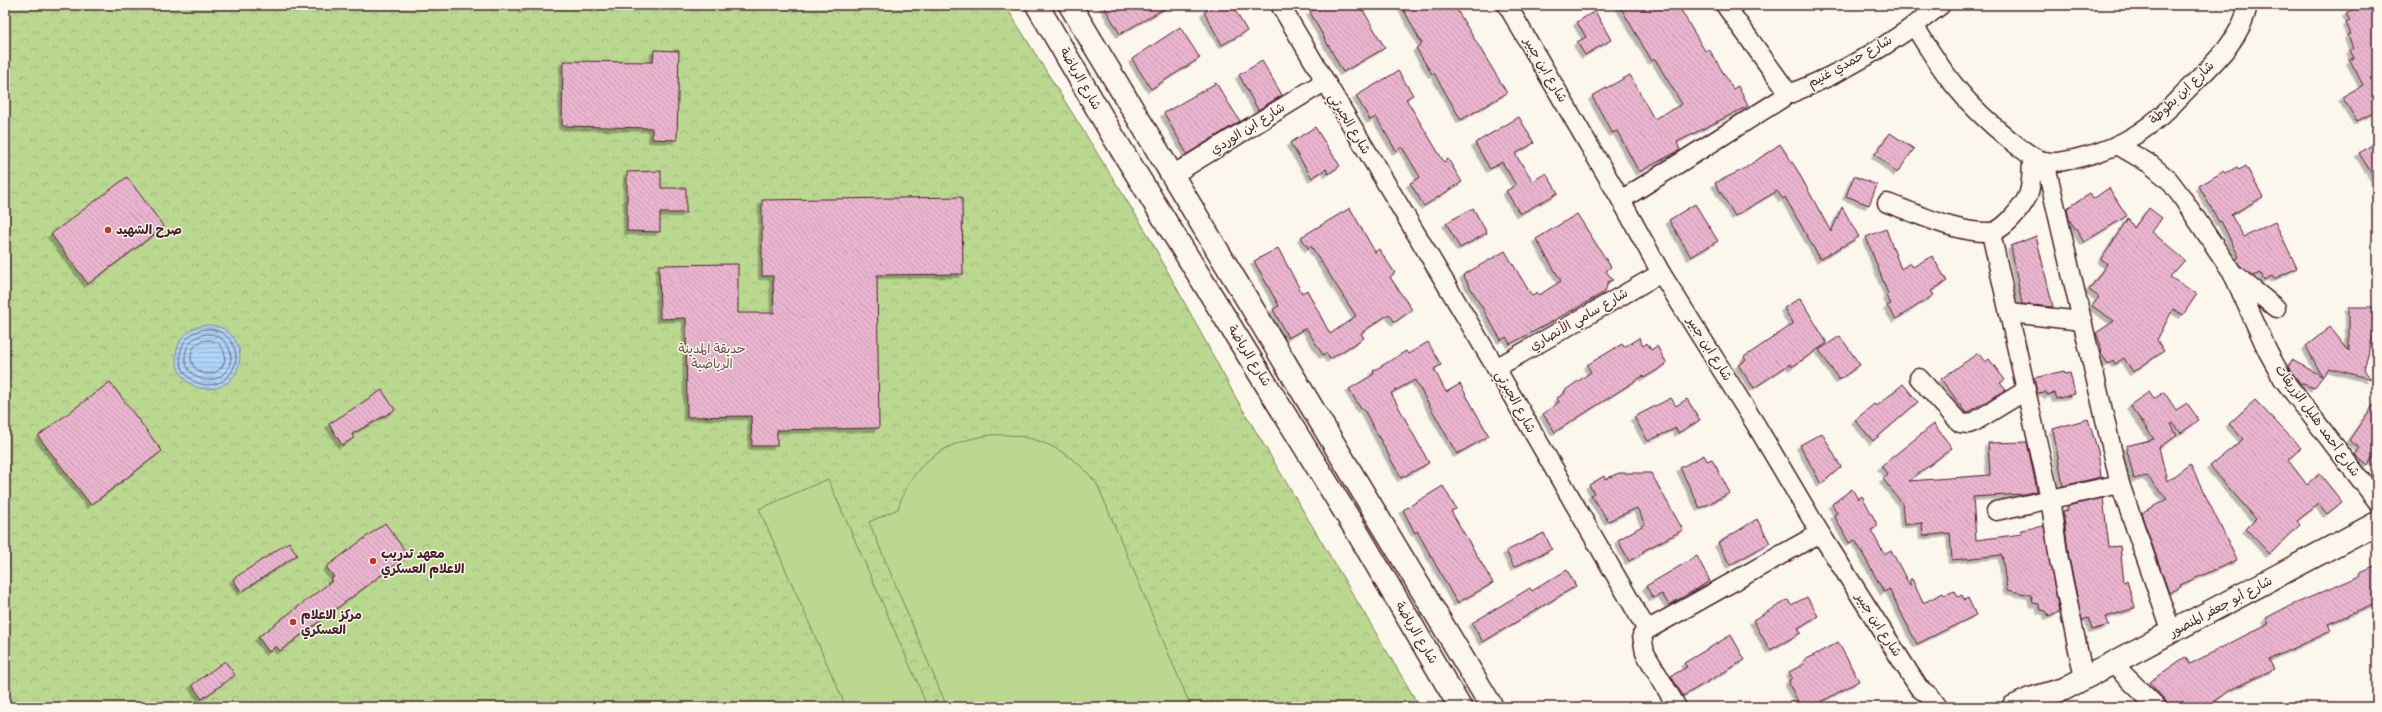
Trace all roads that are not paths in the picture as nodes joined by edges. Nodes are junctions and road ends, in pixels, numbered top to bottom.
1 (1037, 5) edge
2 (1070, 5) edge
3 (1280, 5) edge
4 (1507, 5) edge
5 (1725, 5) edge
6 (1941, 5) edge
7 (2248, 5) edge
8 (1914, 25) junction
9 (1324, 82) junction
10 (1789, 94) junction
11 (2119, 146) junction
12 (2038, 159) junction
13 (1171, 176) junction
14 (1621, 200) junction
15 (1887, 203) dead end
16 (1991, 233) junction
17 (2232, 272) junction
18 (1661, 273) junction
19 (2276, 308) dead end
20 (2009, 313) junction
21 (2082, 320) junction
22 (1496, 368) junction
23 (1919, 378) dead end
24 (2025, 390) junction
25 (2120, 484) junction
26 (2050, 498) junction
27 (2377, 501) edge
28 (1996, 510) dead end
29 (2377, 523) edge
30 (1820, 533) junction
31 (1435, 612) junction
32 (1411, 626) junction
33 (1646, 630) junction
34 (2172, 634) junction
35 (2113, 664) junction
36 (2084, 678) junction
37 (1919, 688) junction
38 (2064, 689) junction
39 (1460, 707) edge
40 (1492, 707) edge
41 (1677, 707) edge
42 (1921, 707) edge
43 (1938, 707) edge
44 (2013, 707) edge
45 (2042, 707) edge
46 (2157, 707) edge

1 - 32 main road, شارع الرياضة
2 - 13 main road, شارع الرياضة
3 - 9 street, شارع الجبرتي
4 - 14 street, شارع ابن جبير
5 - 10 street
6 - 8 street, شارع حمدي غنيم
7 - 11 street, شارع ابن بطوطة
8 - 10 street, شارع حمدي غنيم
8 - 12 street
9 - 13 street, شارع ابن الوردي
9 - 22 street, شارع الجبرتي
10 - 14 street, شارع حمدي غنيم
11 - 12 street, شارع ابن بطوطة
11 - 17 street, شارع أحمد هليل الزريقات
12 - 16 street
12 - 21 street
13 - 31 main road, شارع الرياضة
14 - 18 street, شارع ابن جبير
15 - 16 street
16 - 20 street
17 - 19 street, شارع أحمد هليل الزريقات
17 - 27 street, شارع أحمد هليل الزريقات
18 - 22 street, شارع سامي الأنصاري
18 - 30 street, شارع ابن جبير
20 - 21 street
20 - 24 street
21 - 25 street
22 - 33 street, شارع الجبرتي
23 - 24 street
24 - 26 street
25 - 26 street
25 - 34 street
26 - 28 street
26 - 36 street
29 - 34 main road, شارع أبو جعفر المنصور
30 - 33 street
30 - 37 street, شارع ابن جبير
31 - 32 main road
31 - 40 main road, شارع الرياضة
32 - 39 main road, شارع الرياضة
33 - 41 street
34 - 35 main road, شارع أبو جعفر المنصور
35 - 36 main road, شارع أبو جعفر المنصور
35 - 46 street
36 - 38 main road, شارع أبو جعفر المنصور
37 - 42 street, شارع ابن جبير
37 - 43 street, شارع ابن جبير
38 - 44 main road, شارع أبو جعفر المنصور
38 - 45 main road, شارع أبو جعفر المنصور

